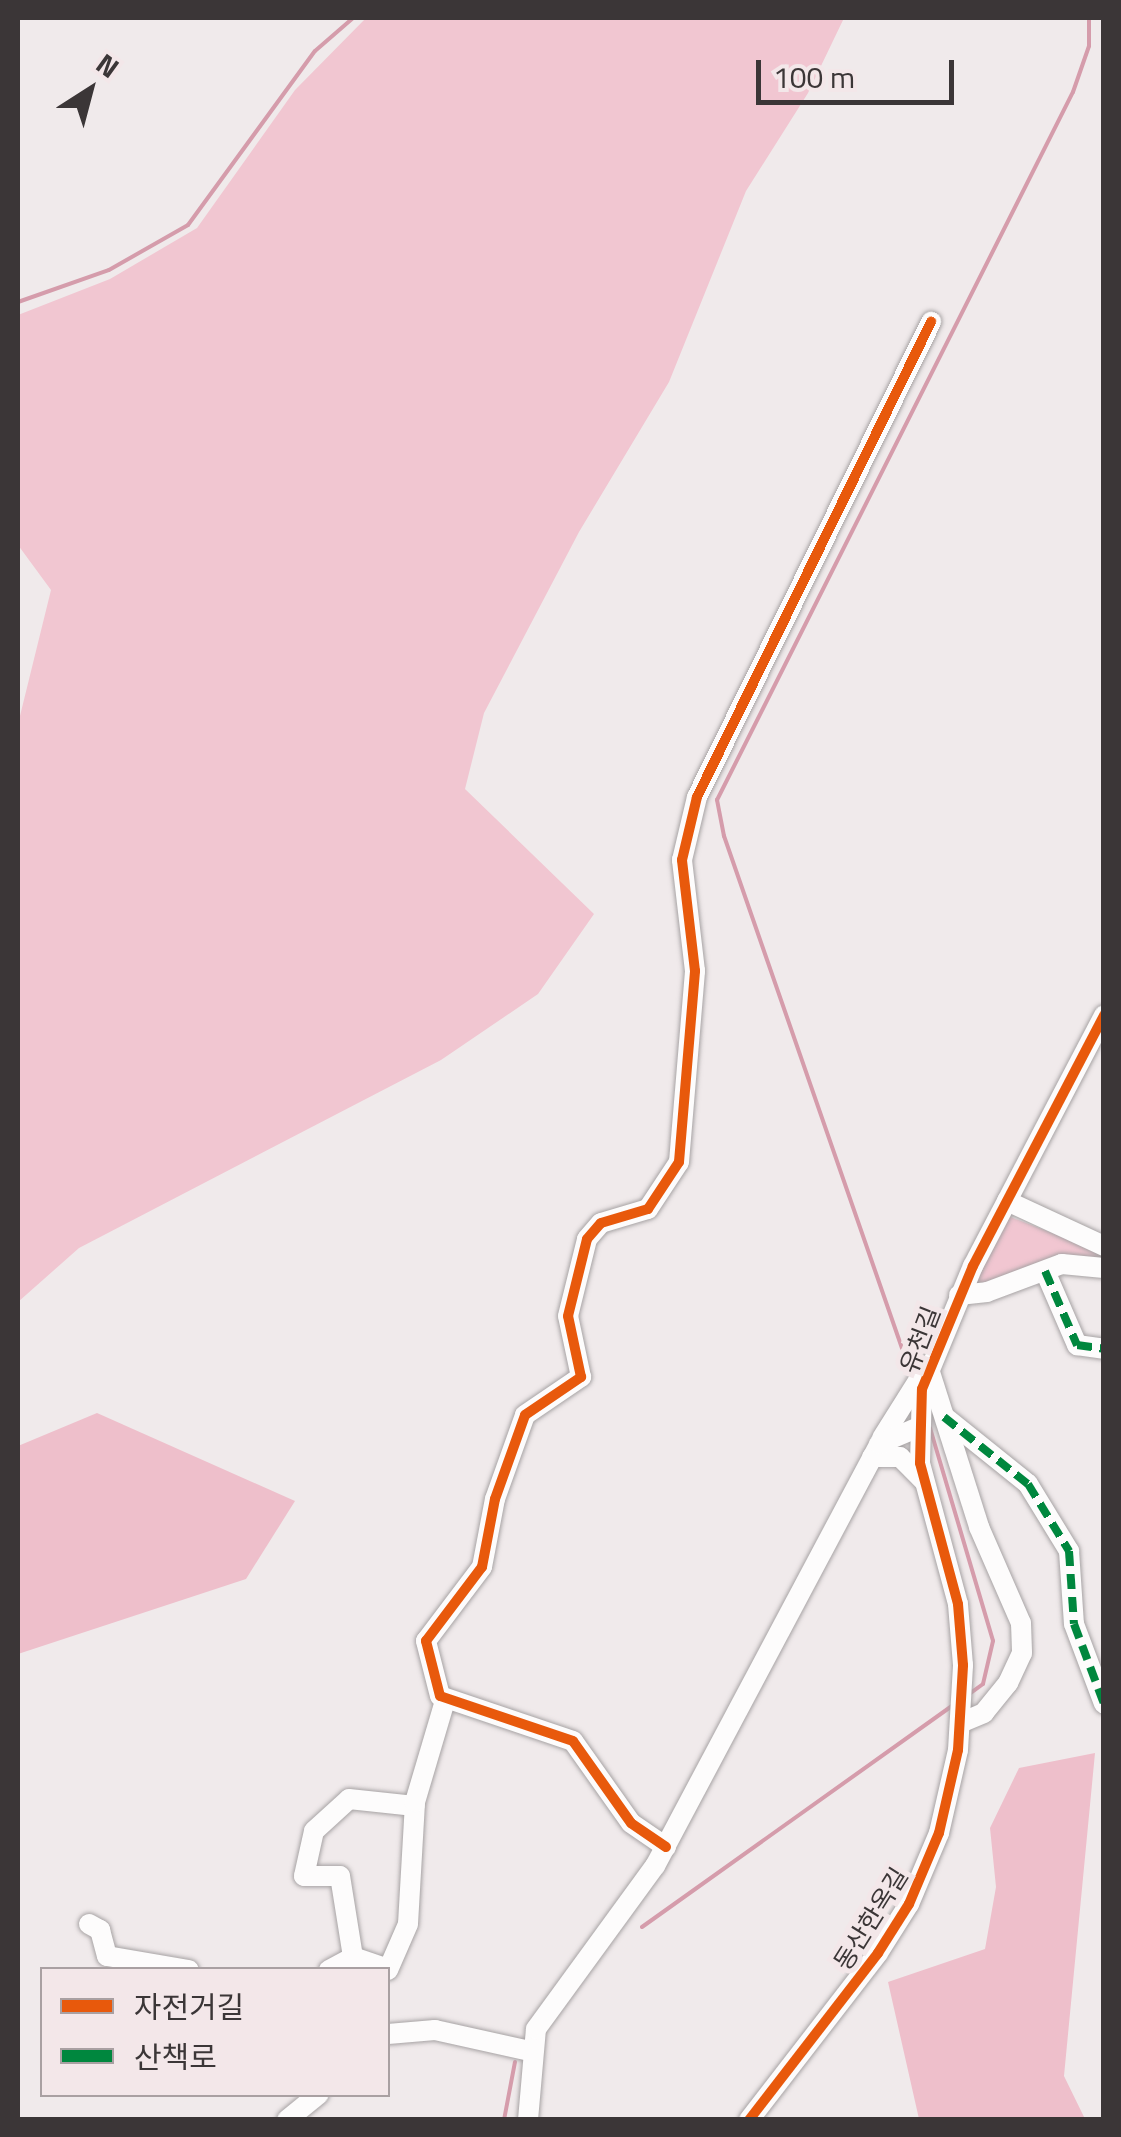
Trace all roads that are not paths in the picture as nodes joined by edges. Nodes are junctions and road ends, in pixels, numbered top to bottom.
1 (931, 322) dead end
2 (1104, 1016) edge
3 (1007, 1201) junction
4 (1104, 1246) edge
5 (1104, 1268) edge
6 (1044, 1270) junction
7 (959, 1295) junction
8 (1104, 1350) edge
9 (929, 1366) junction
10 (944, 1417) junction
11 (920, 1427) junction
12 (875, 1451) junction
13 (925, 1483) junction
14 (445, 1701) junction
15 (1104, 1704) edge
16 (961, 1707) junction
17 (415, 1806) junction
18 (666, 1848) junction
19 (89, 1924) dead end
20 (353, 1958) junction
21 (171, 1967) edge
22 (335, 1967) edge
23 (379, 1967) edge
24 (389, 1967) edge
25 (390, 2031) edge
26 (530, 2051) junction
27 (315, 2097) edge
28 (287, 2120) edge
29 (528, 2120) edge
30 (749, 2120) edge

1 - 14 street
2 - 3 street, 유천길
3 - 4 street
3 - 7 street, 유천길
5 - 6 street
6 - 7 street
6 - 8 street
7 - 9 street, 유천길
9 - 10 street
9 - 11 street, 유천길
9 - 12 street
10 - 15 street
10 - 16 street
11 - 12 street
11 - 13 street, 유천길
12 - 13 street
12 - 18 street
13 - 16 street, 유천길
14 - 17 street
14 - 18 street
16 - 30 street, 동산한옥길
17 - 20 street
17 - 24 street
18 - 26 street
19 - 21 street
20 - 22 street
20 - 23 street
25 - 26 street
26 - 29 street
27 - 28 street

